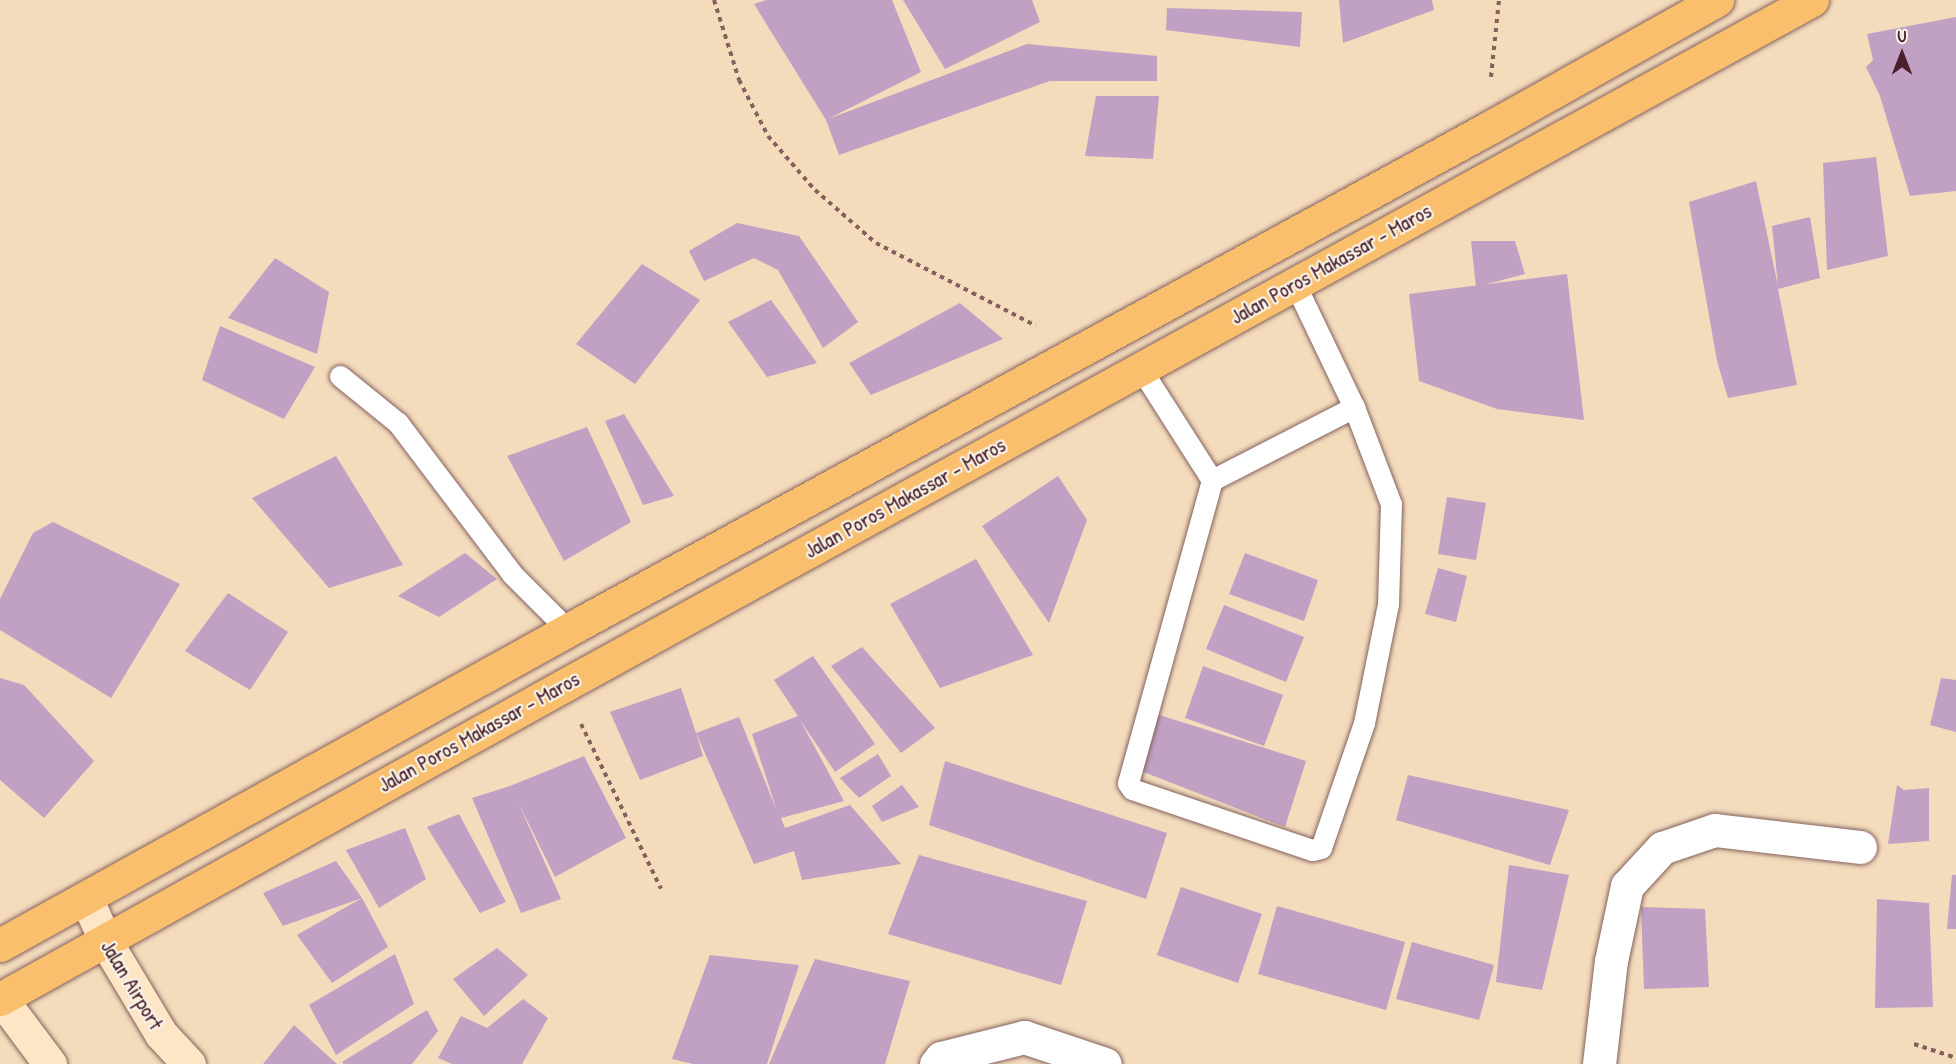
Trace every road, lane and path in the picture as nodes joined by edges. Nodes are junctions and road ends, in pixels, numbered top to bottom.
1 (714, 0) edge
2 (1499, 0) edge
3 (1717, 0) edge
4 (1812, 0) edge
5 (1487, 129) junction
6 (1296, 284) junction
7 (1082, 350) junction
8 (1141, 369) junction
9 (340, 376) dead end
10 (1354, 407) junction
11 (1212, 480) junction
12 (568, 630) junction
13 (563, 686) junction
14 (1860, 848) dead end
15 (661, 889) dead end
16 (86, 898) junction
17 (106, 942) junction
18 (0, 945) edge
19 (0, 998) edge
20 (1914, 1044) dead end
21 (1956, 1058) edge
22 (50, 1064) edge
23 (189, 1064) edge
24 (936, 1064) edge
25 (1105, 1064) edge
26 (1599, 1064) edge

1 - 7 path
2 - 5 path
3 - 5 highway, Jalan Poros Makassar - Maros
4 - 6 highway, Jalan Poros Makassar - Maros
5 - 7 highway, Jalan Poros Makassar - Maros
6 - 8 highway, Jalan Poros Makassar - Maros
6 - 10 lane
7 - 12 highway, Jalan Poros Makassar - Maros
8 - 11 lane
8 - 13 highway, Jalan Poros Makassar - Maros
9 - 12 lane
10 - 11 lane
10 - 11 lane
12 - 16 highway, Jalan Poros Makassar - Maros
13 - 15 path
13 - 17 highway, Jalan Poros Makassar - Maros
14 - 26 street
16 - 17 street, Jalan Airport
16 - 18 highway, Jalan Poros Makassar - Maros
17 - 19 highway, Jalan Poros Makassar - Maros
17 - 23 street, Jalan Airport
19 - 22 street
20 - 21 path
24 - 25 street

